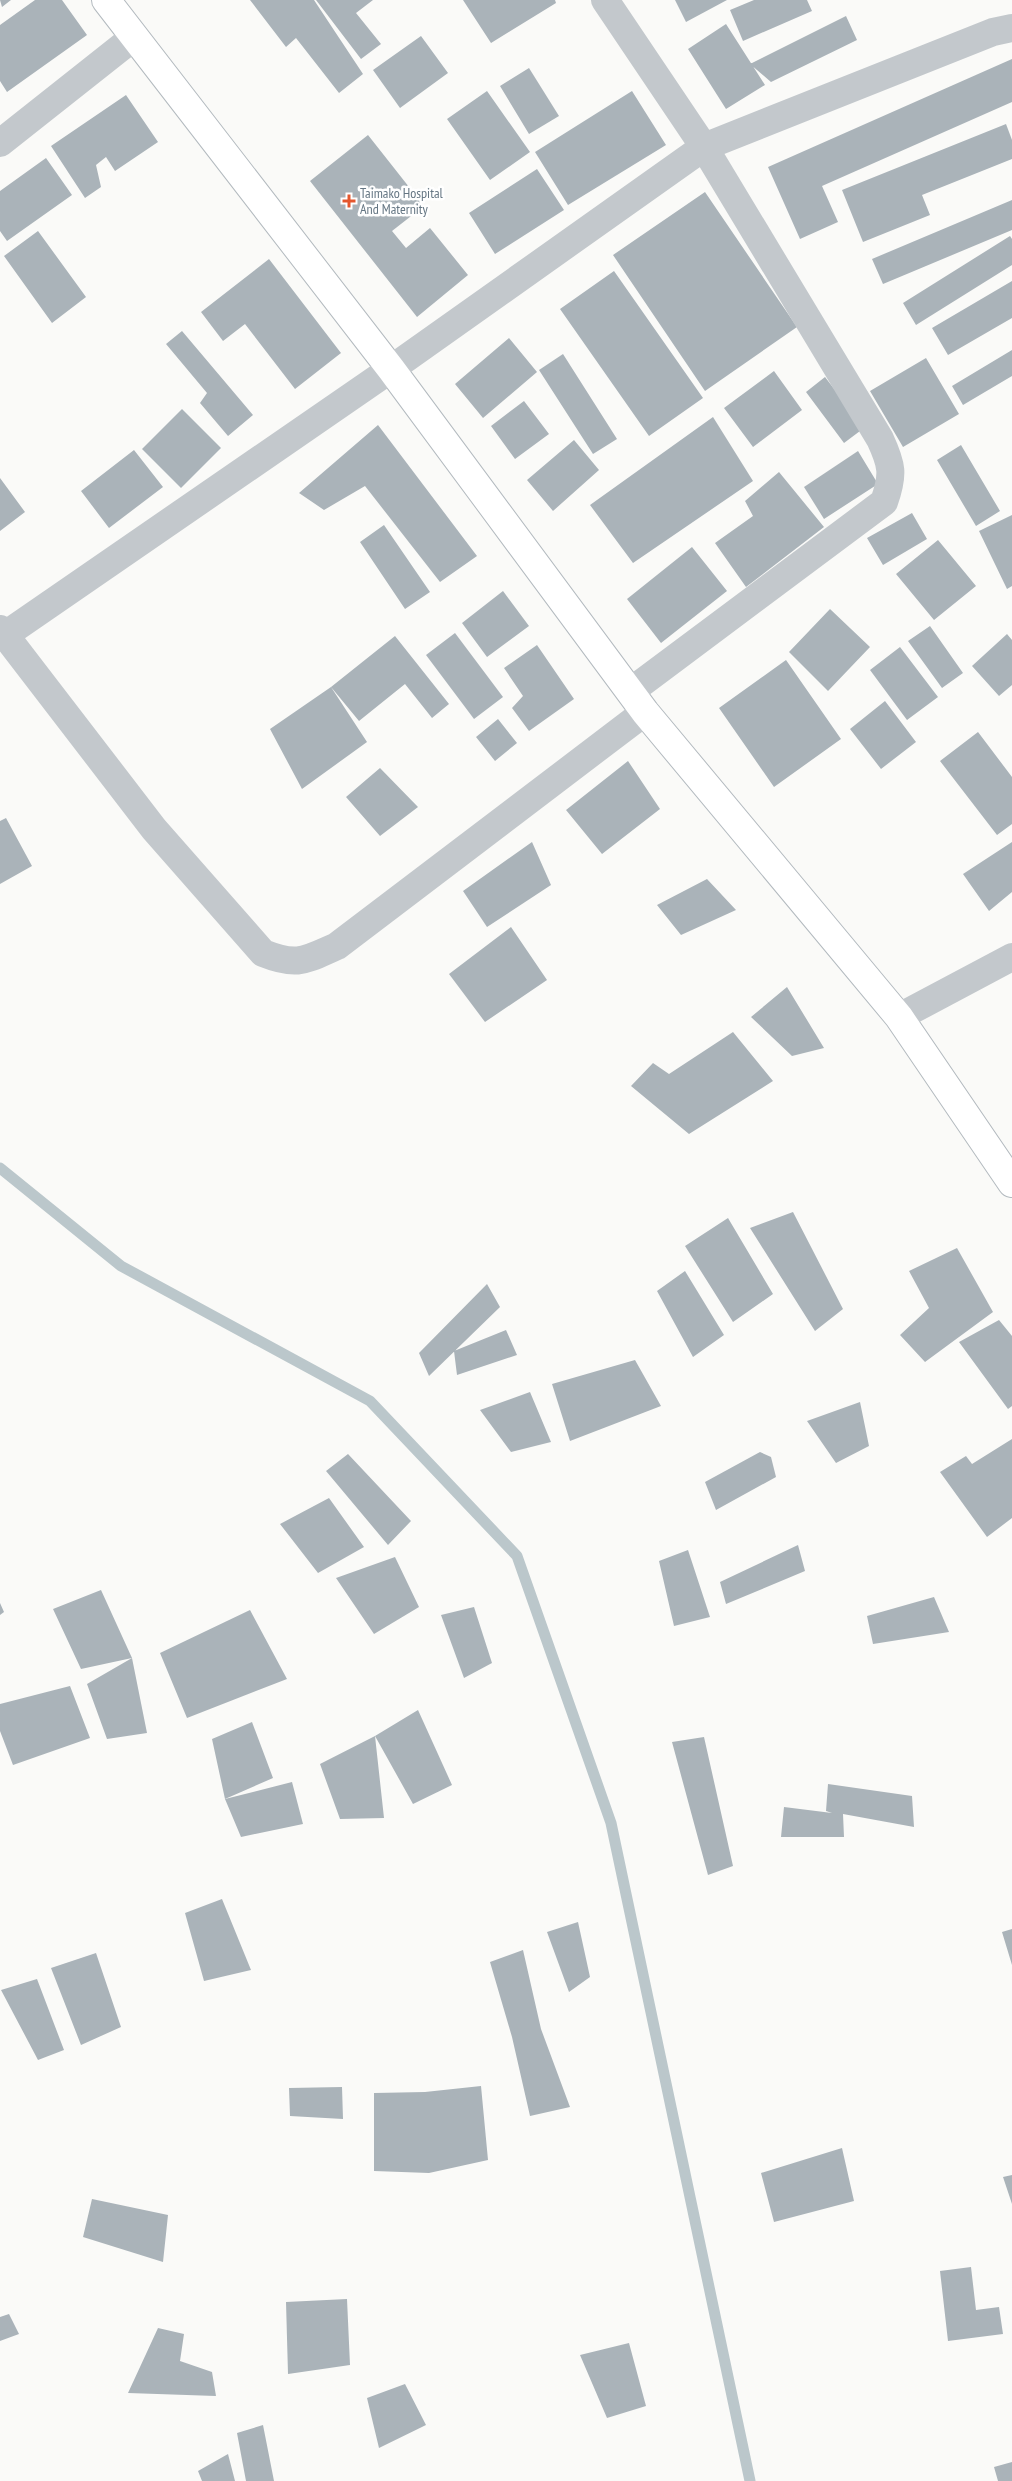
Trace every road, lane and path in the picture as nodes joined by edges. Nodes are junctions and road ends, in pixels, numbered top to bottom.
1 (106, 0) edge
2 (605, 0) edge
3 (1002, 30) edge
4 (134, 37) junction
5 (0, 143) edge
6 (704, 147) junction
7 (391, 369) junction
8 (2, 632) edge
9 (638, 701) junction
10 (1012, 957) edge
11 (899, 1017) junction
12 (1012, 1183) edge

1 - 4 main road
2 - 6 street
3 - 6 street
4 - 5 street
4 - 7 main road
6 - 7 street
6 - 9 street
7 - 8 street
7 - 9 main road
8 - 9 street
9 - 11 main road
10 - 11 street
11 - 12 main road

